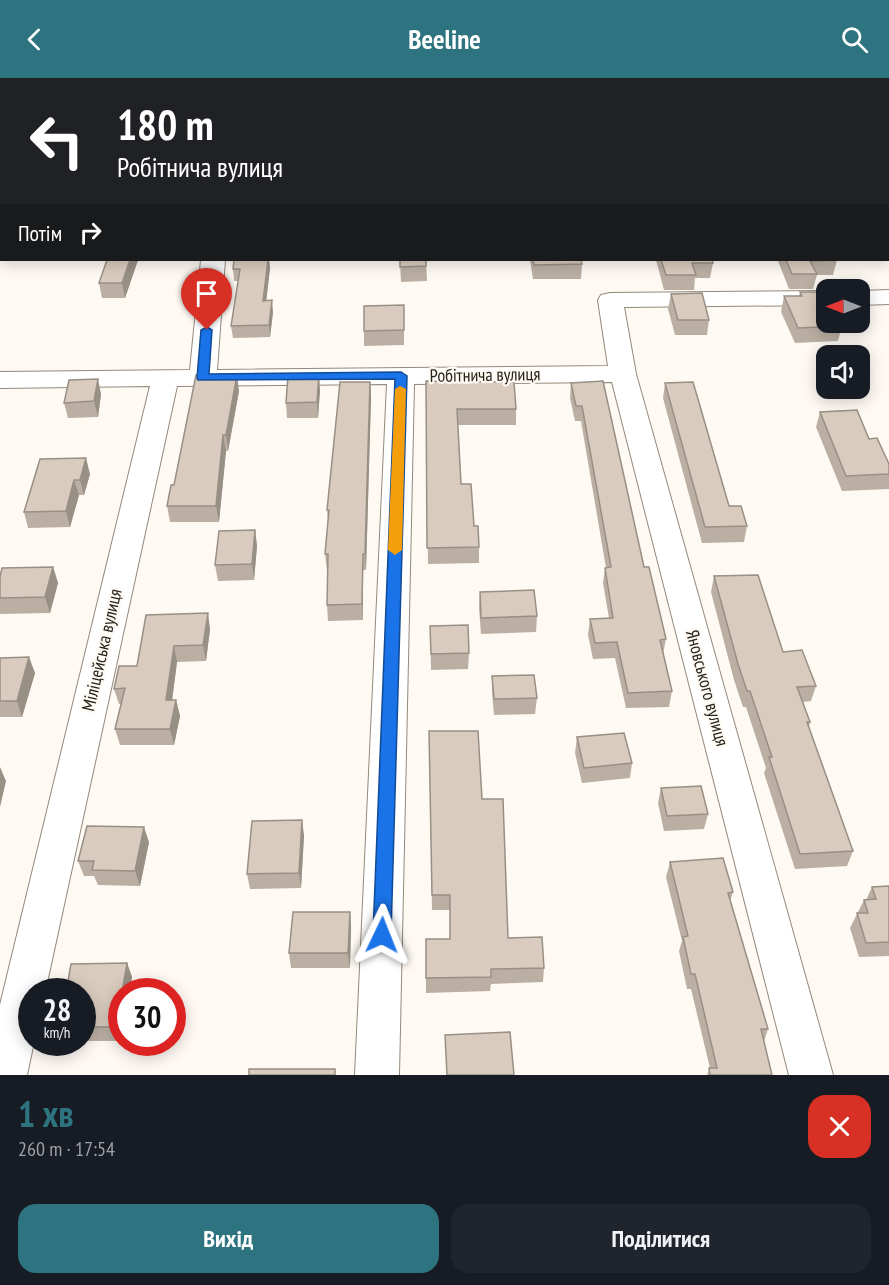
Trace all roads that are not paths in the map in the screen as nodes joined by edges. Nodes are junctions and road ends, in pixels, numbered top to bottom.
1 (213, 261) edge
2 (816, 298) edge
3 (876, 298) edge
4 (889, 322) edge
5 (623, 374) junction
6 (401, 376) junction
7 (165, 378) junction
8 (202, 378) junction
9 (0, 380) edge
10 (5, 1075) edge
11 (377, 1075) edge
12 (811, 1075) edge

1 - 8 street
2 - 5 street, Яновського вулиця
3 - 4 street
5 - 6 street, Робітнича вулиця
5 - 12 street, Яновського вулиця
6 - 8 street, Робітнича вулиця
6 - 11 street
7 - 8 street
7 - 9 street
7 - 10 street, Міліцейська вулиця

